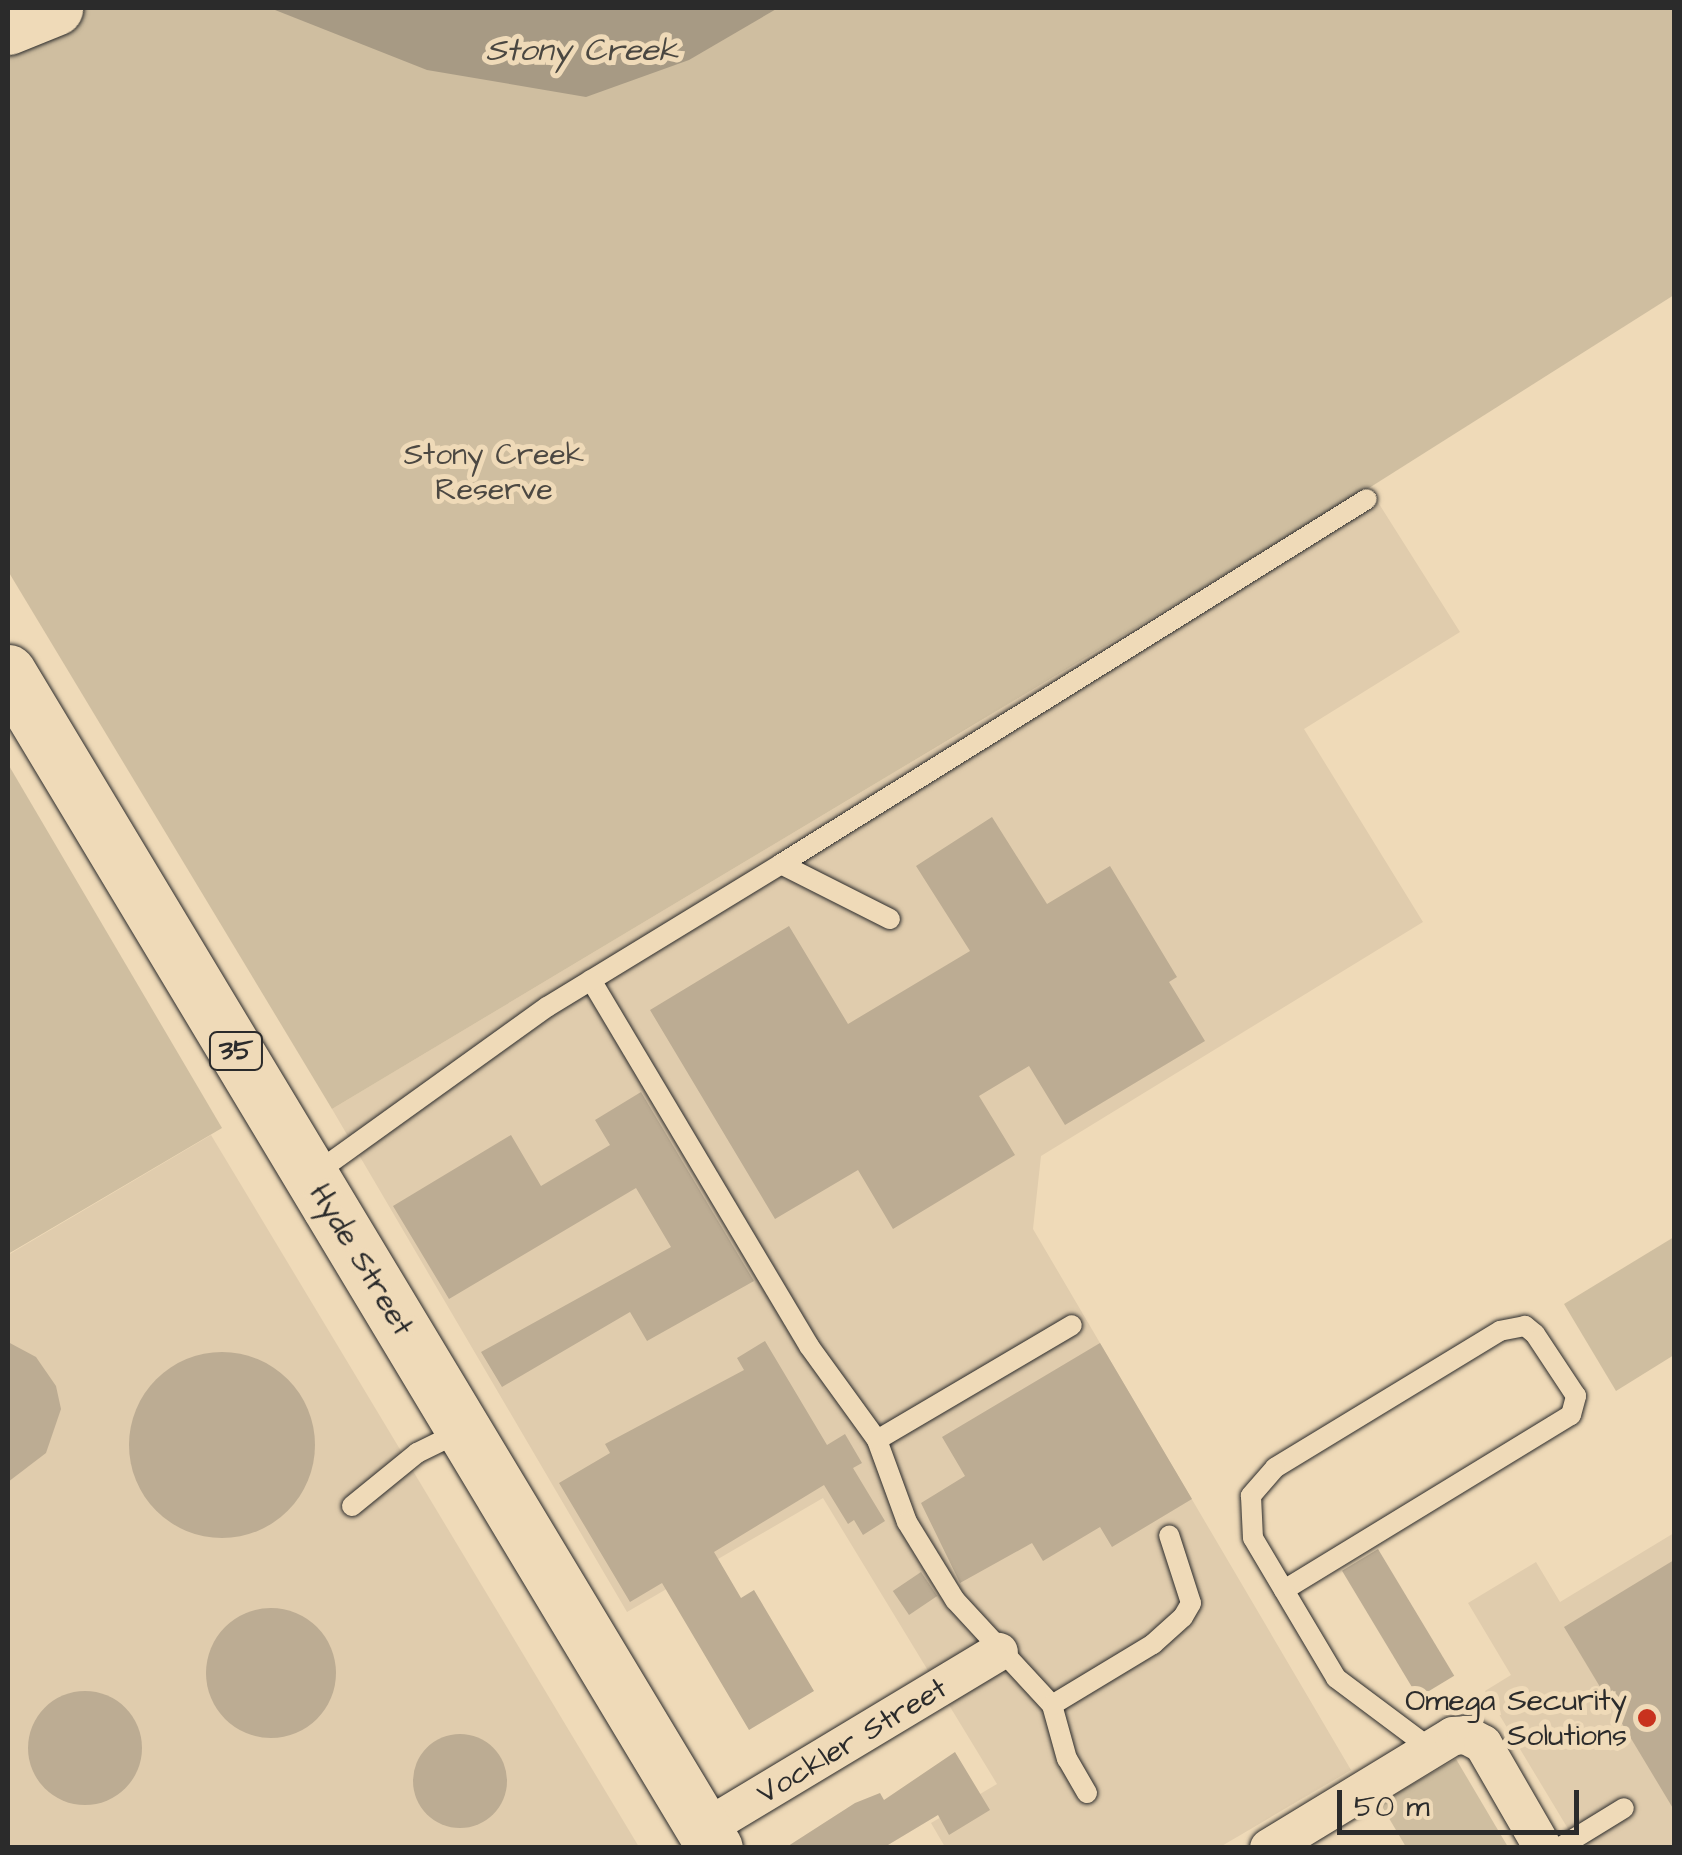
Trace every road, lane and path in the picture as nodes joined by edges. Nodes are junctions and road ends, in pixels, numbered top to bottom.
1 (55, 8) edge
2 (8, 27) edge
3 (1367, 499) dead end
4 (8, 672) edge
5 (781, 864) junction
6 (890, 919) dead end
7 (591, 980) junction
8 (311, 1176) junction
9 (1072, 1325) dead end
10 (464, 1430) junction
11 (877, 1440) junction
12 (352, 1506) dead end
13 (1168, 1535) dead end
14 (1284, 1590) junction
15 (999, 1652) junction
16 (1052, 1705) junction
17 (1430, 1749) junction
18 (1087, 1793) dead end
19 (1624, 1808) dead end
20 (710, 1838) edge
21 (1269, 1848) edge
22 (1543, 1848) edge
23 (1558, 1848) edge

1 - 2 main road
3 - 5 lane
4 - 8 main road, Hyde Street / 35
5 - 6 lane
5 - 7 lane
7 - 8 lane
7 - 11 lane
8 - 10 main road, Hyde Street / 35
9 - 11 lane
10 - 12 lane
10 - 20 main road, Hyde Street / 35
11 - 15 lane
13 - 16 lane
14 - 14 lane
14 - 17 lane
15 - 16 lane
15 - 20 street, Vockler Street
16 - 18 lane
17 - 21 street
17 - 22 street
19 - 23 lane

